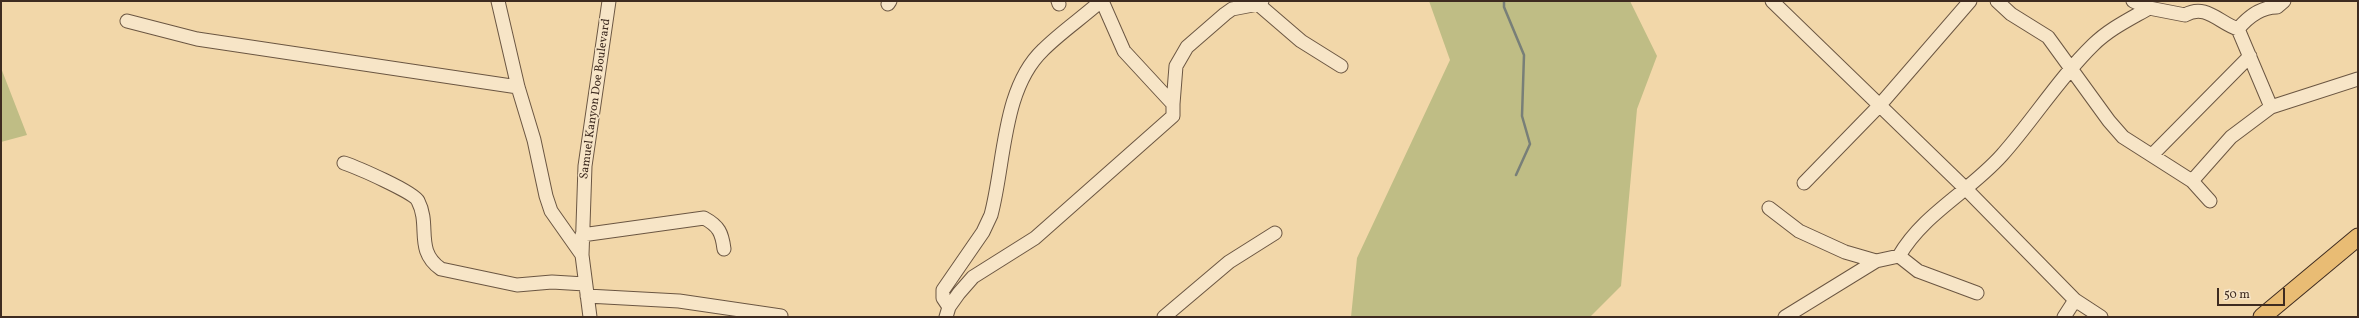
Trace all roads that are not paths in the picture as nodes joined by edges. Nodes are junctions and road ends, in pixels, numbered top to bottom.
1 (498, 1) edge
2 (609, 1) edge
3 (1102, 1) edge
4 (1772, 1) edge
5 (1970, 1) edge
6 (1997, 1) edge
7 (2133, 1) edge
8 (2284, 1) edge
9 (1260, 3) edge
10 (2149, 8) junction
11 (127, 21) dead end
12 (2238, 29) junction
13 (2250, 56) junction
14 (1342, 66) dead end
15 (2071, 69) junction
16 (2358, 79) edge
17 (518, 87) junction
18 (1172, 104) junction
19 (1879, 106) junction
20 (2271, 107) junction
21 (2153, 154) junction
22 (344, 163) dead end
23 (2192, 181) junction
24 (1804, 182) dead end
25 (1967, 190) junction
26 (2210, 201) dead end
27 (1770, 208) dead end
28 (1275, 233) dead end
29 (582, 235) junction
30 (2358, 237) edge
31 (2358, 248) edge
32 (724, 249) dead end
33 (582, 255) junction
34 (1898, 256) junction
35 (1876, 261) junction
36 (586, 290) junction
37 (1977, 293) dead end
38 (2075, 300) junction
39 (948, 312) edge
40 (781, 316) edge
41 (590, 317) edge
42 (1164, 317) edge
43 (1785, 317) edge
44 (2064, 317) edge
45 (2101, 317) edge
46 (2262, 317) edge
47 (2278, 317) edge

1 - 17 street
2 - 29 street, Samuel Kanyon Doe Boulevard
3 - 18 street
3 - 39 street
4 - 19 street
5 - 19 street
6 - 15 street
7 - 10 street
8 - 12 street
9 - 14 street
9 - 18 street
10 - 12 street
10 - 15 street
11 - 17 street
12 - 13 street
13 - 20 street
13 - 21 street
15 - 21 street
15 - 25 street
16 - 20 street
17 - 33 street
18 - 39 street
19 - 24 street
19 - 25 street
20 - 23 street
21 - 23 street
22 - 36 street
23 - 26 street
25 - 34 street
25 - 38 street
27 - 35 street
28 - 42 street
29 - 32 street
29 - 33 street, Samuel Kanyon Doe Boulevard
30 - 46 main road
31 - 47 main road
33 - 36 street, Samuel Kanyon Doe Boulevard
34 - 35 street
34 - 37 street
35 - 43 street
36 - 40 street
36 - 41 street, Samuel Kanyon Doe Boulevard
38 - 44 street
38 - 45 street

